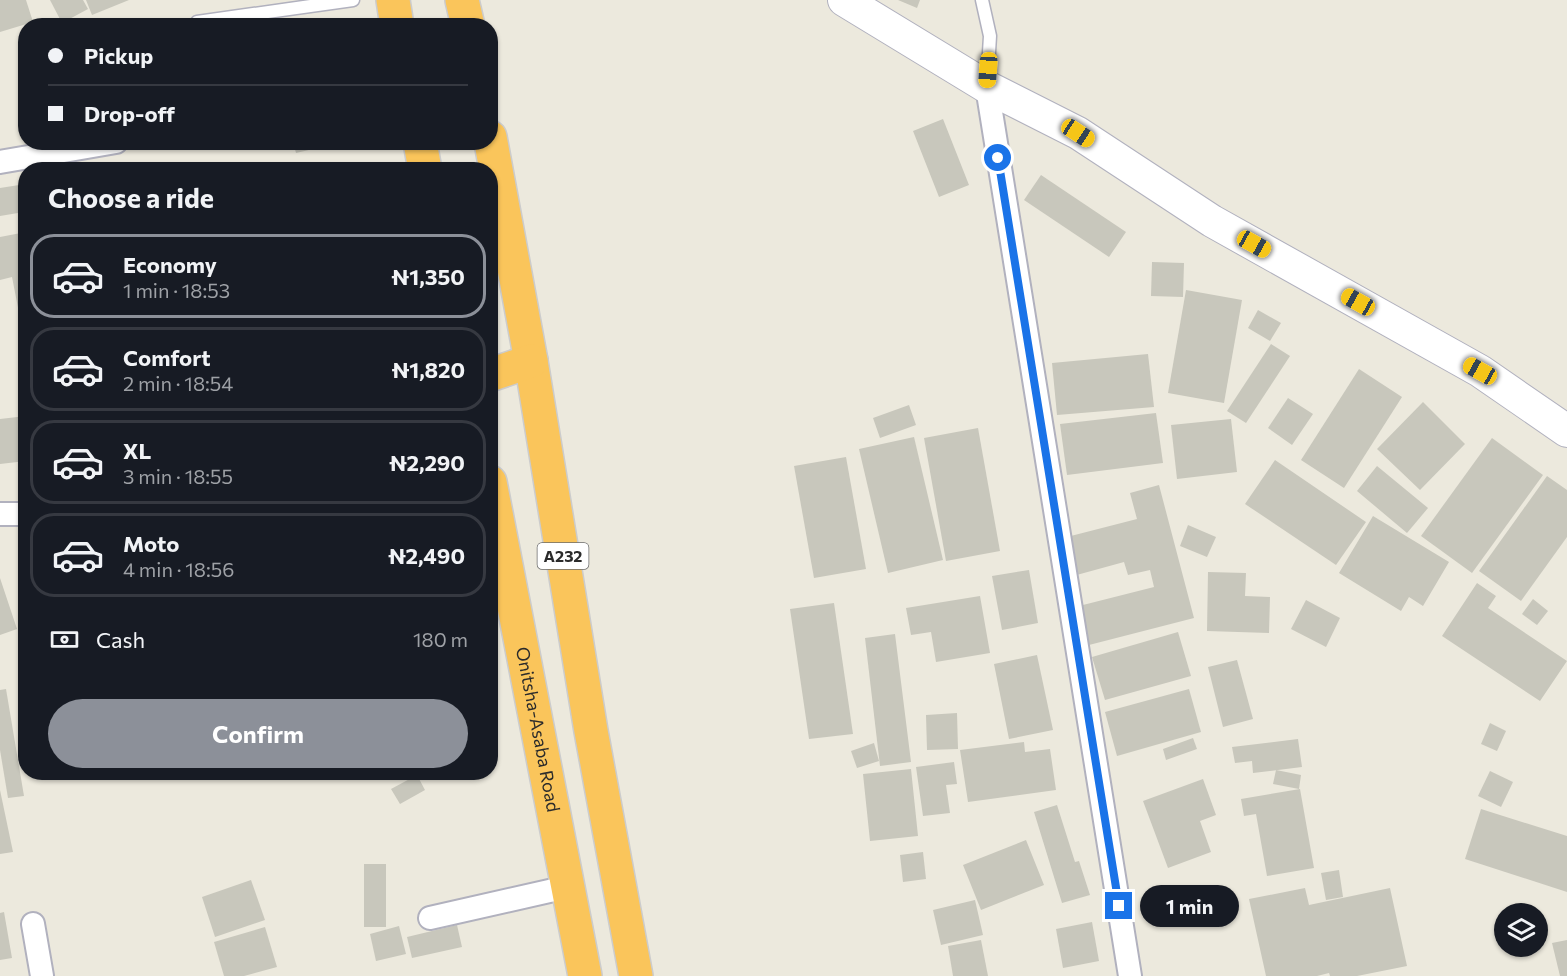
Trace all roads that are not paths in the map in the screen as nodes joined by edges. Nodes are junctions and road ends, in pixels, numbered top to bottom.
1 (353, 0) edge
2 (393, 0) edge
3 (462, 0) edge
4 (844, 0) edge
5 (982, 0) edge
6 (225, 18) edge
7 (396, 18) edge
8 (466, 18) edge
9 (987, 87) junction
10 (70, 150) edge
11 (0, 162) edge
12 (498, 181) edge
13 (531, 361) junction
14 (498, 372) edge
15 (1567, 431) edge
16 (0, 514) edge
17 (18, 514) edge
18 (498, 524) edge
19 (567, 887) junction
20 (430, 918) dead end
21 (33, 924) dead end
22 (42, 976) edge
23 (585, 976) edge
24 (636, 976) edge
25 (1130, 976) edge

1 - 6 lane
2 - 7 highway
3 - 8 highway
4 - 9 street
5 - 9 lane
9 - 15 street
9 - 25 street
10 - 11 street
12 - 13 highway, A232
13 - 14 highway
13 - 24 highway, A232
16 - 17 street
18 - 19 highway, Onitsha-Asaba Road
19 - 20 street
19 - 23 highway, Onitsha-Asaba Road
21 - 22 street

